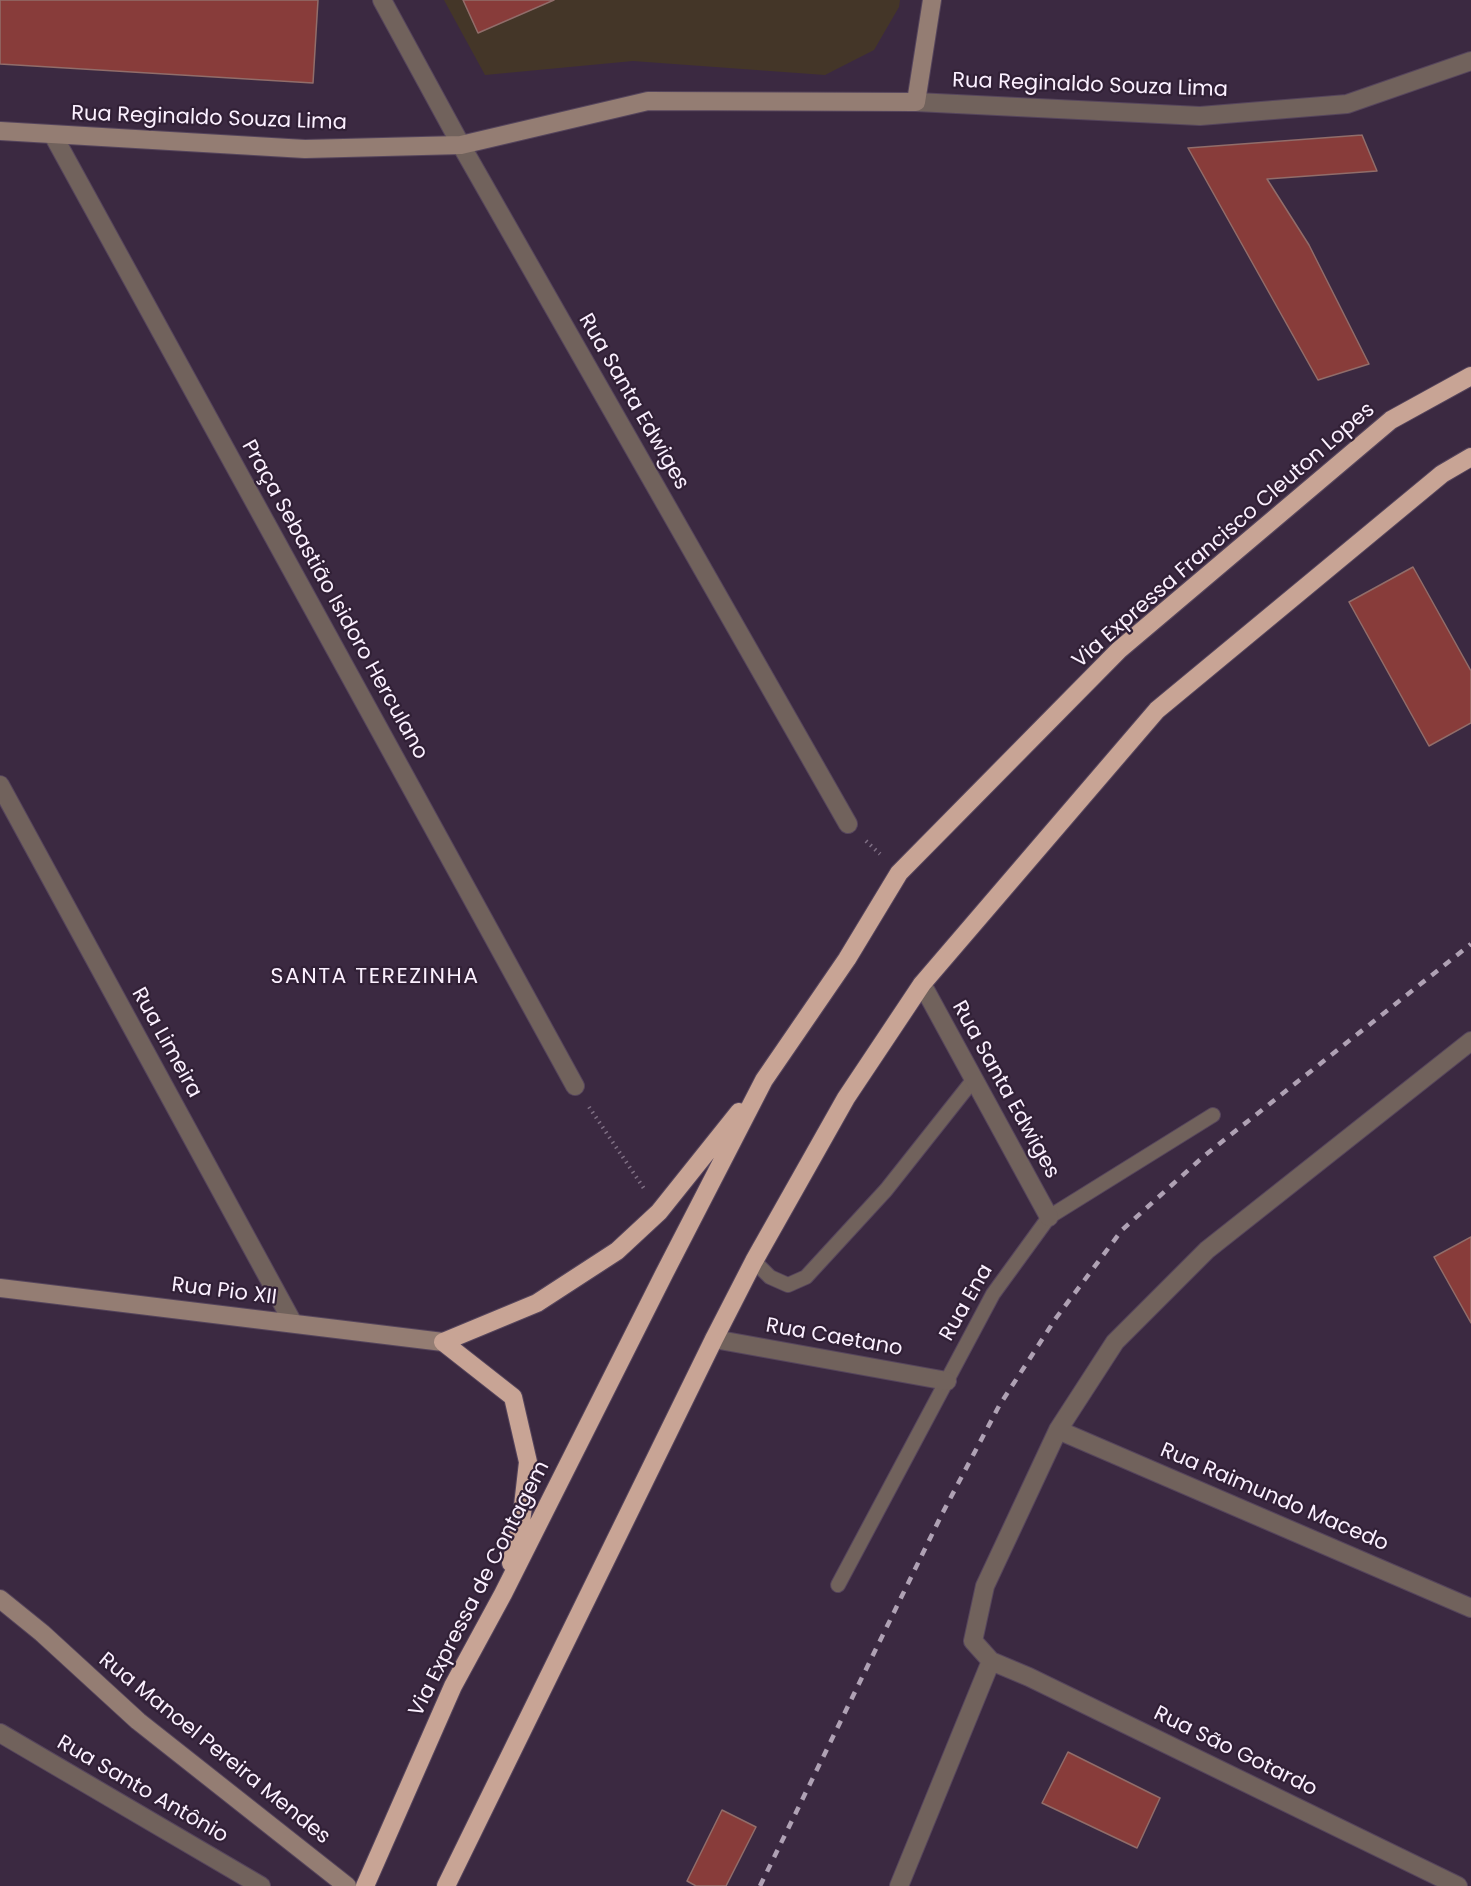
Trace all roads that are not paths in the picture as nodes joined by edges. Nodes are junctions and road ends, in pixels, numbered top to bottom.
1 (381, 0) edge
2 (932, 0) edge
3 (1471, 61) edge
4 (916, 102) junction
5 (0, 131) edge
6 (53, 135) junction
7 (461, 145) junction
8 (1471, 376) edge
9 (1471, 457) edge
10 (0, 785) edge
11 (848, 824) road end
12 (922, 984) junction
13 (1471, 1041) edge
14 (974, 1079) junction
15 (764, 1080) junction
16 (575, 1086) road end
17 (1213, 1115) dead end
18 (1049, 1217) junction
19 (754, 1262) junction
20 (0, 1288) edge
21 (643, 1315) joint
22 (293, 1323) junction
23 (714, 1339) junction
24 (443, 1342) junction
25 (947, 1381) junction
26 (1058, 1430) junction
27 (838, 1585) dead end
28 (503, 1594) junction
29 (0, 1599) edge
30 (1471, 1608) edge
31 (991, 1661) junction
32 (0, 1733) edge
33 (261, 1886) edge
34 (347, 1886) edge
35 (365, 1886) edge
36 (446, 1886) edge
37 (899, 1886) edge
38 (1458, 1886) edge

1 - 7 street, Rua Santa Edwiges
2 - 4 street, Rua Reginaldo Souza Lima
3 - 4 street, Rua Reginaldo Souza Lima
4 - 7 street, Rua Reginaldo Souza Lima
5 - 6 street, Rua Reginaldo Souza Lima
6 - 7 street, Rua Reginaldo Souza Lima
6 - 16 street, Praça Sebastião Isidoro Herculano
7 - 11 street, Rua Santa Edwiges
8 - 15 highway, Via Expressa Francisco Cleuton Lopes
9 - 12 highway
10 - 22 street, Rua Limeira
12 - 14 street, Rua Santa Edwiges
12 - 19 highway
13 - 26 street
14 - 18 street, Rua Santa Edwiges
14 - 19 lane
15 - 21 highway, Via Expressa Francisco Cleuton Lopes
15 - 24 highway
17 - 18 lane, Rua Ena
18 - 25 lane, Rua Ena
19 - 23 highway
20 - 22 street, Rua Pio XII
21 - 28 highway, Via Expressa de Contagem
22 - 24 street, Rua Pio XII
23 - 25 street, Rua Caetano
23 - 36 highway
24 - 28 highway
25 - 27 lane, Rua Ena
26 - 30 street, Rua Raimundo Macedo
26 - 31 street
28 - 35 highway, Via Expressa de Contagem
29 - 34 street, Rua Manoel Pereira Mendes
31 - 37 street
31 - 38 street, Rua São Gotardo
32 - 33 street, Rua Santo Antônio

